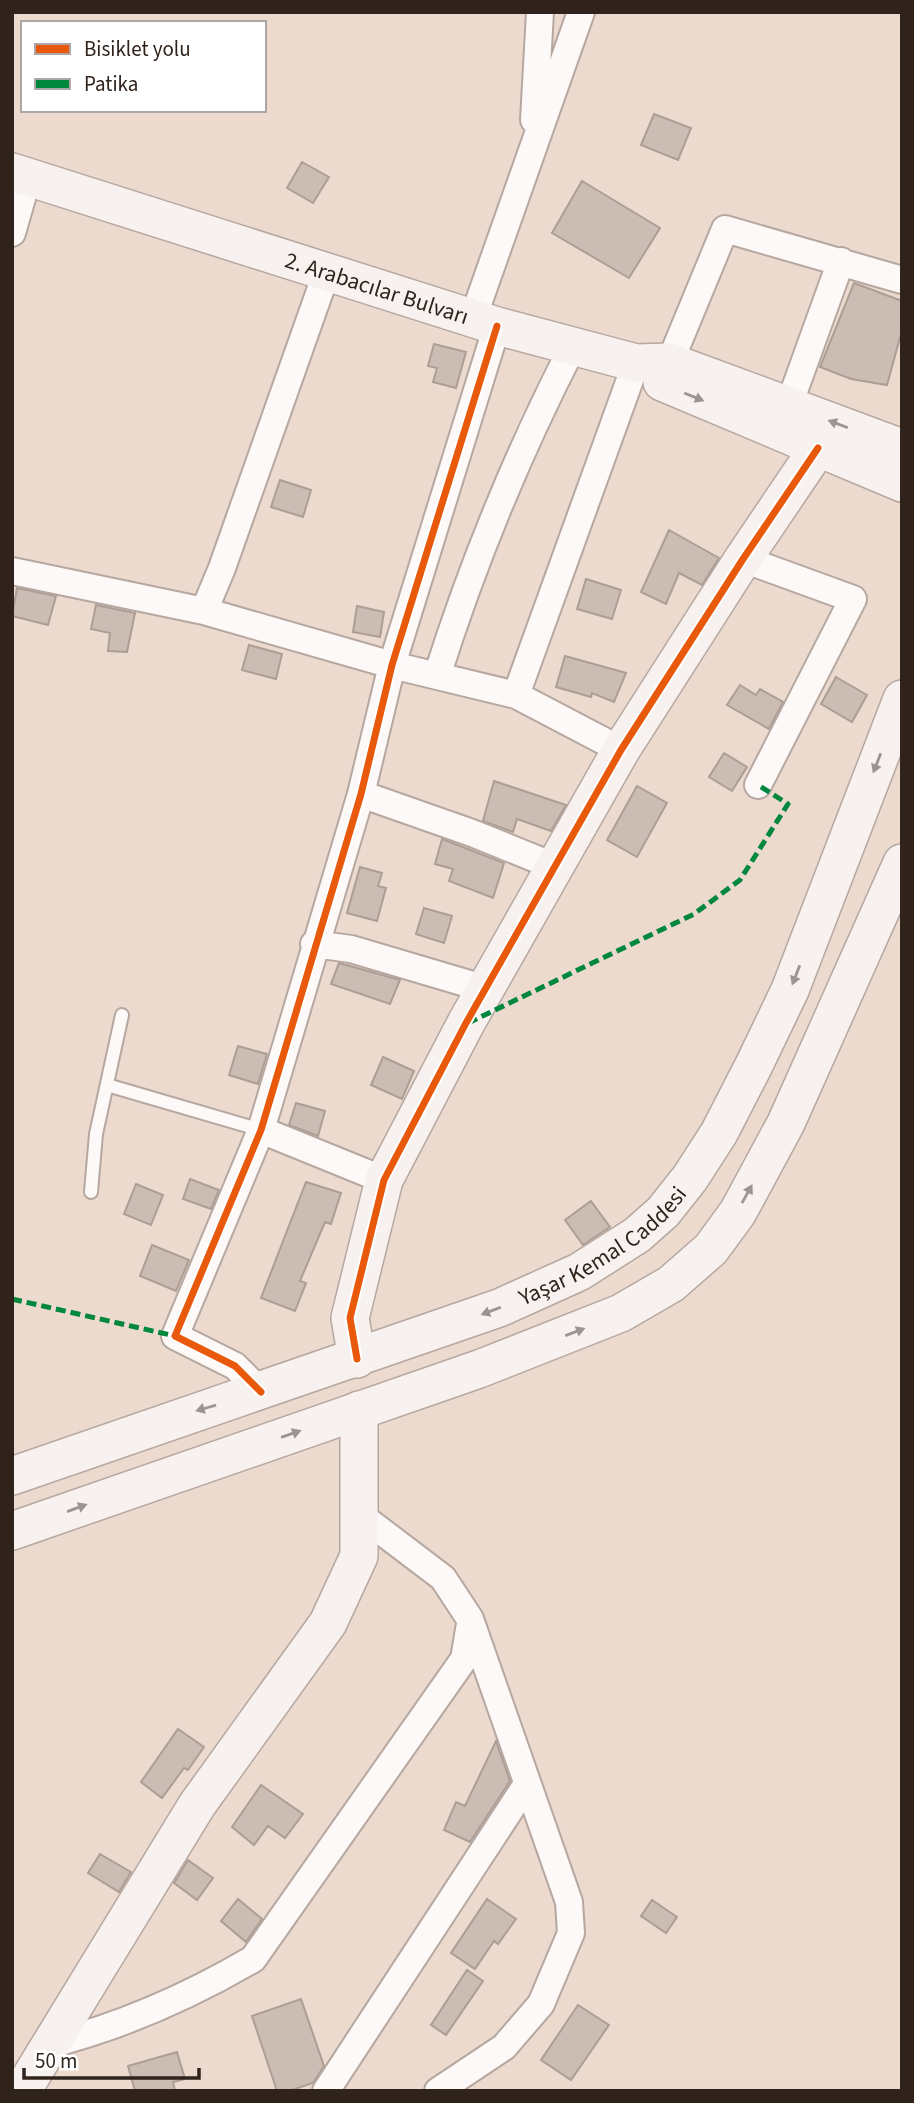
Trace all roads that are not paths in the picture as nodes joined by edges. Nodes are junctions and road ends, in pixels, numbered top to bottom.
1 (540, 12) edge
2 (581, 12) edge
3 (533, 149) junction
4 (20, 174) edge
5 (12, 233) edge
6 (841, 261) junction
7 (326, 274) junction
8 (902, 280) edge
9 (485, 322) junction
10 (573, 346) junction
11 (653, 362) junction
12 (789, 405) junction
13 (818, 448) junction
14 (902, 448) edge
15 (902, 483) edge
16 (743, 559) junction
17 (12, 571) edge
18 (204, 611) junction
19 (392, 665) junction
20 (437, 676) junction
21 (516, 695) junction
22 (902, 699) edge
23 (621, 750) junction
24 (758, 785) dead end
25 (361, 794) junction
26 (902, 863) edge
27 (556, 867) junction
28 (314, 944) junction
29 (486, 989) junction
30 (122, 1015) dead end
31 (107, 1085) junction
32 (261, 1130) junction
33 (384, 1180) junction
34 (91, 1192) dead end
35 (357, 1359) junction
36 (261, 1392) junction
37 (359, 1410) junction
38 (12, 1476) edge
39 (360, 1516) junction
40 (12, 1531) edge
41 (470, 1619) junction
42 (527, 1784) junction
43 (48, 2045) junction
44 (22, 2091) edge
45 (326, 2091) edge
46 (438, 2091) edge

1 - 3 street
2 - 3 street
3 - 9 street
4 - 5 street
4 - 7 street, 2. Arabacılar Bulvarı
6 - 8 street
6 - 11 street
6 - 12 street
7 - 9 street, 2. Arabacılar Bulvarı
7 - 18 street
9 - 10 street, 2. Arabacılar Bulvarı
9 - 19 street
10 - 11 street, 2. Arabacılar Bulvarı
10 - 20 street
11 - 12 street, 2. Arabacılar Bulvarı
11 -> 13 street
11 - 21 street
14 -> 12 street, 2. Arabacılar Bulvarı
13 - 15 street
13 - 16 street
16 - 23 street
16 - 24 street
17 - 18 street
18 - 19 street
19 - 20 street
19 - 25 street
20 - 21 street
21 - 23 street
22 -> 35 street, Yaşar Kemal Caddesi
23 - 27 street
25 - 27 street
25 - 28 street
37 -> 26 street
27 - 29 street
28 - 29 street
28 - 32 street
29 - 33 street
30 - 31 lane
31 - 32 lane
31 - 34 lane
32 - 33 street
32 - 36 street
33 - 35 street
35 - 36 street, Yaşar Kemal Caddesi
36 -> 38 street, Yaşar Kemal Caddesi
37 - 39 street
40 -> 37 street
39 - 41 street
39 - 43 street
41 - 42 street
41 - 43 street
42 - 45 street
42 - 46 street
43 - 44 street

